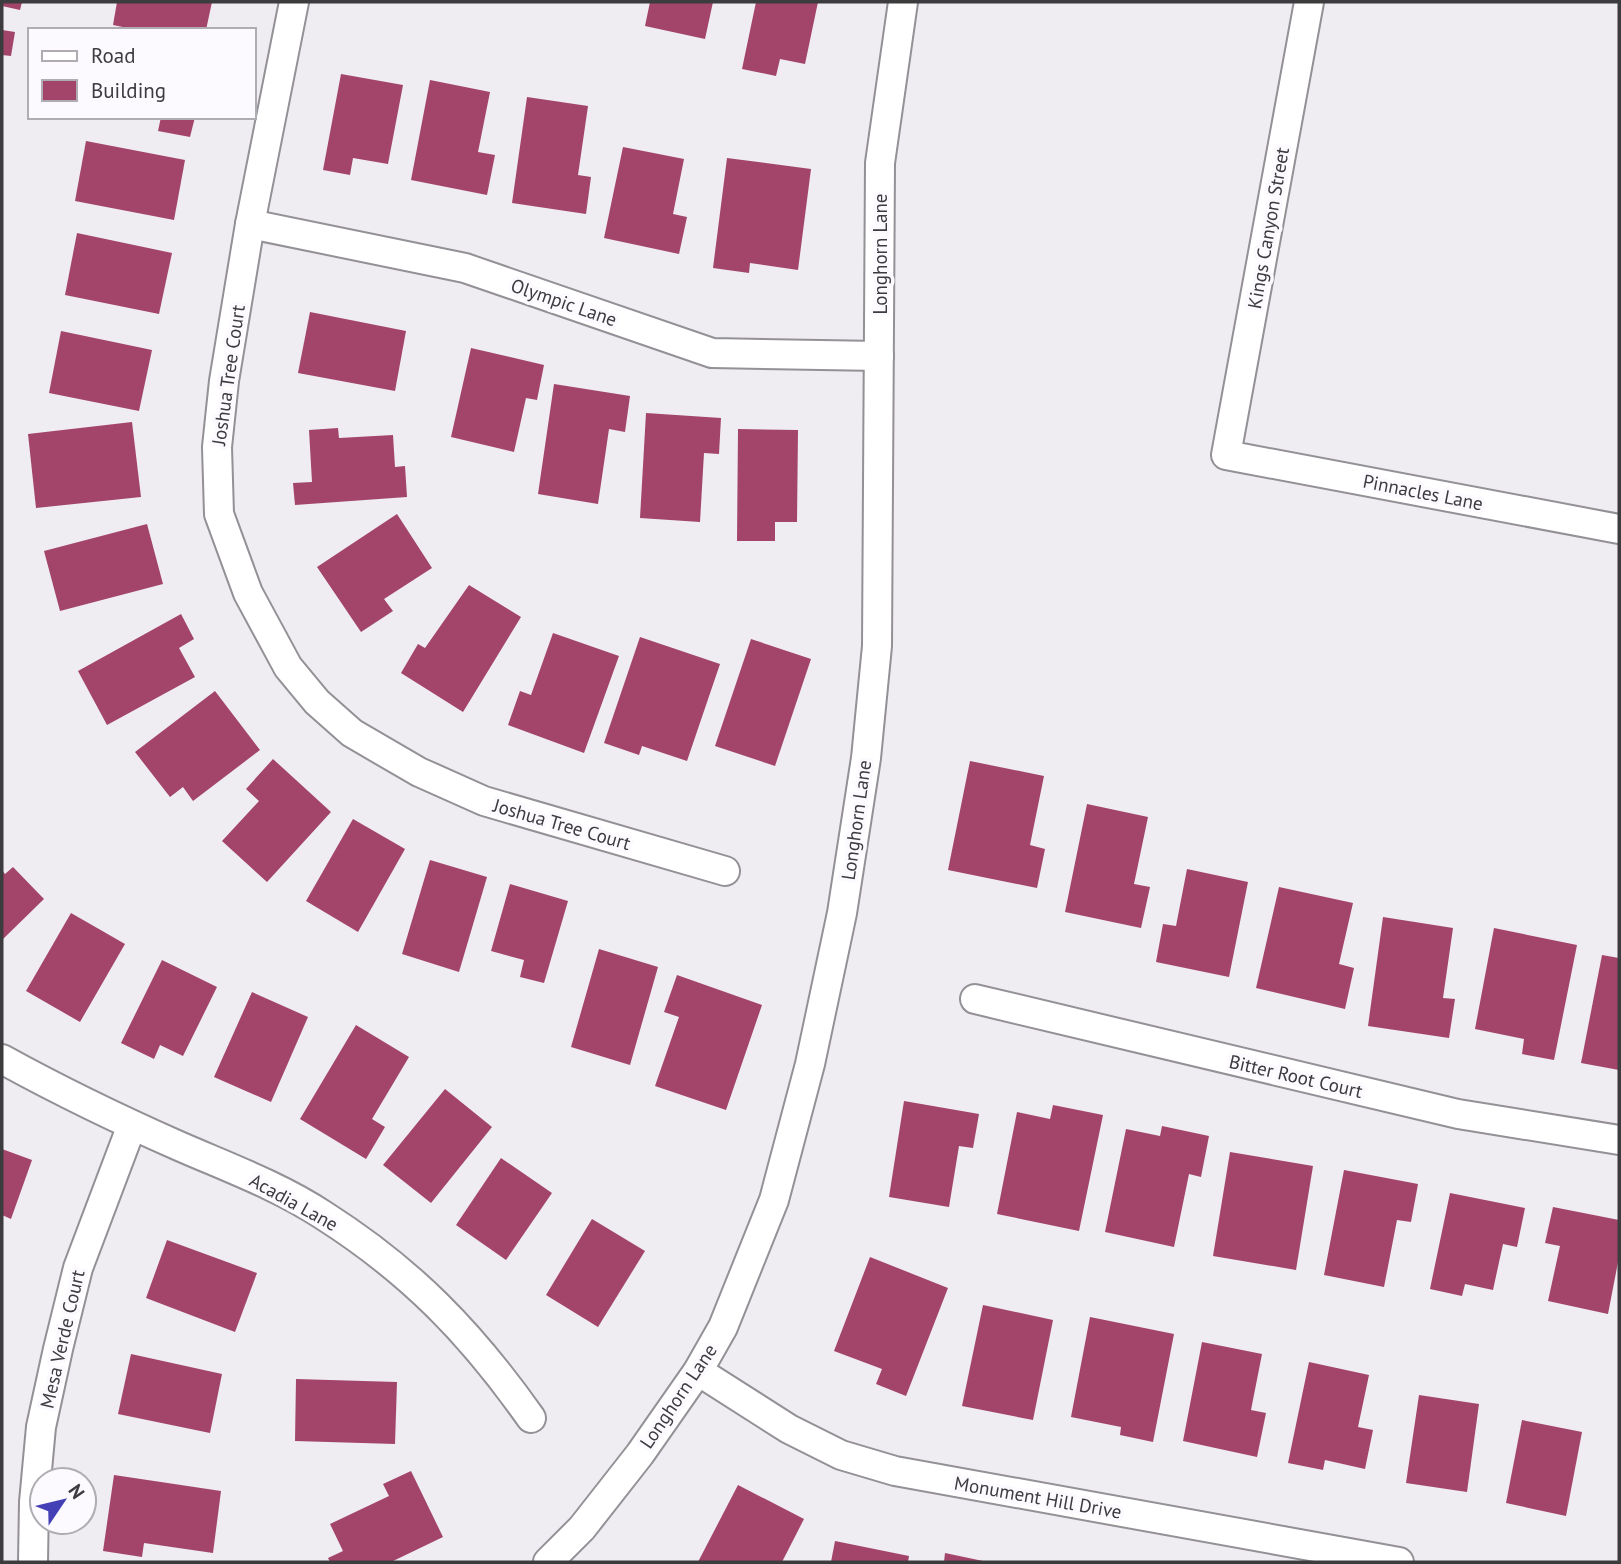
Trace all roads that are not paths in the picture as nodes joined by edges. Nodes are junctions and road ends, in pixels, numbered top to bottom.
1 (294, 2) edge
2 (903, 2) edge
3 (1309, 2) edge
4 (250, 224) junction
5 (879, 356) junction
6 (1226, 455) joint
7 (1619, 529) edge
8 (725, 871) dead end
9 (975, 999) dead end
10 (2, 1059) edge
11 (132, 1125) junction
12 (1619, 1140) edge
13 (698, 1371) junction
14 (531, 1418) dead end
15 (33, 1562) edge
16 (548, 1562) edge
17 (1399, 1562) edge

1 - 4 street, Joshua Tree Court
2 - 5 street, Longhorn Lane
3 - 6 street, Kings Canyon Street
4 - 5 street, Olympic Lane
4 - 8 street, Joshua Tree Court
5 - 13 street, Longhorn Lane
6 - 7 street, Pinnacles Lane
9 - 12 street, Bitter Root Court
10 - 11 street, Acadia Lane
11 - 14 street, Acadia Lane
11 - 15 street, Mesa Verde Court
13 - 16 street, Longhorn Lane
13 - 17 street, Monument Hill Drive

